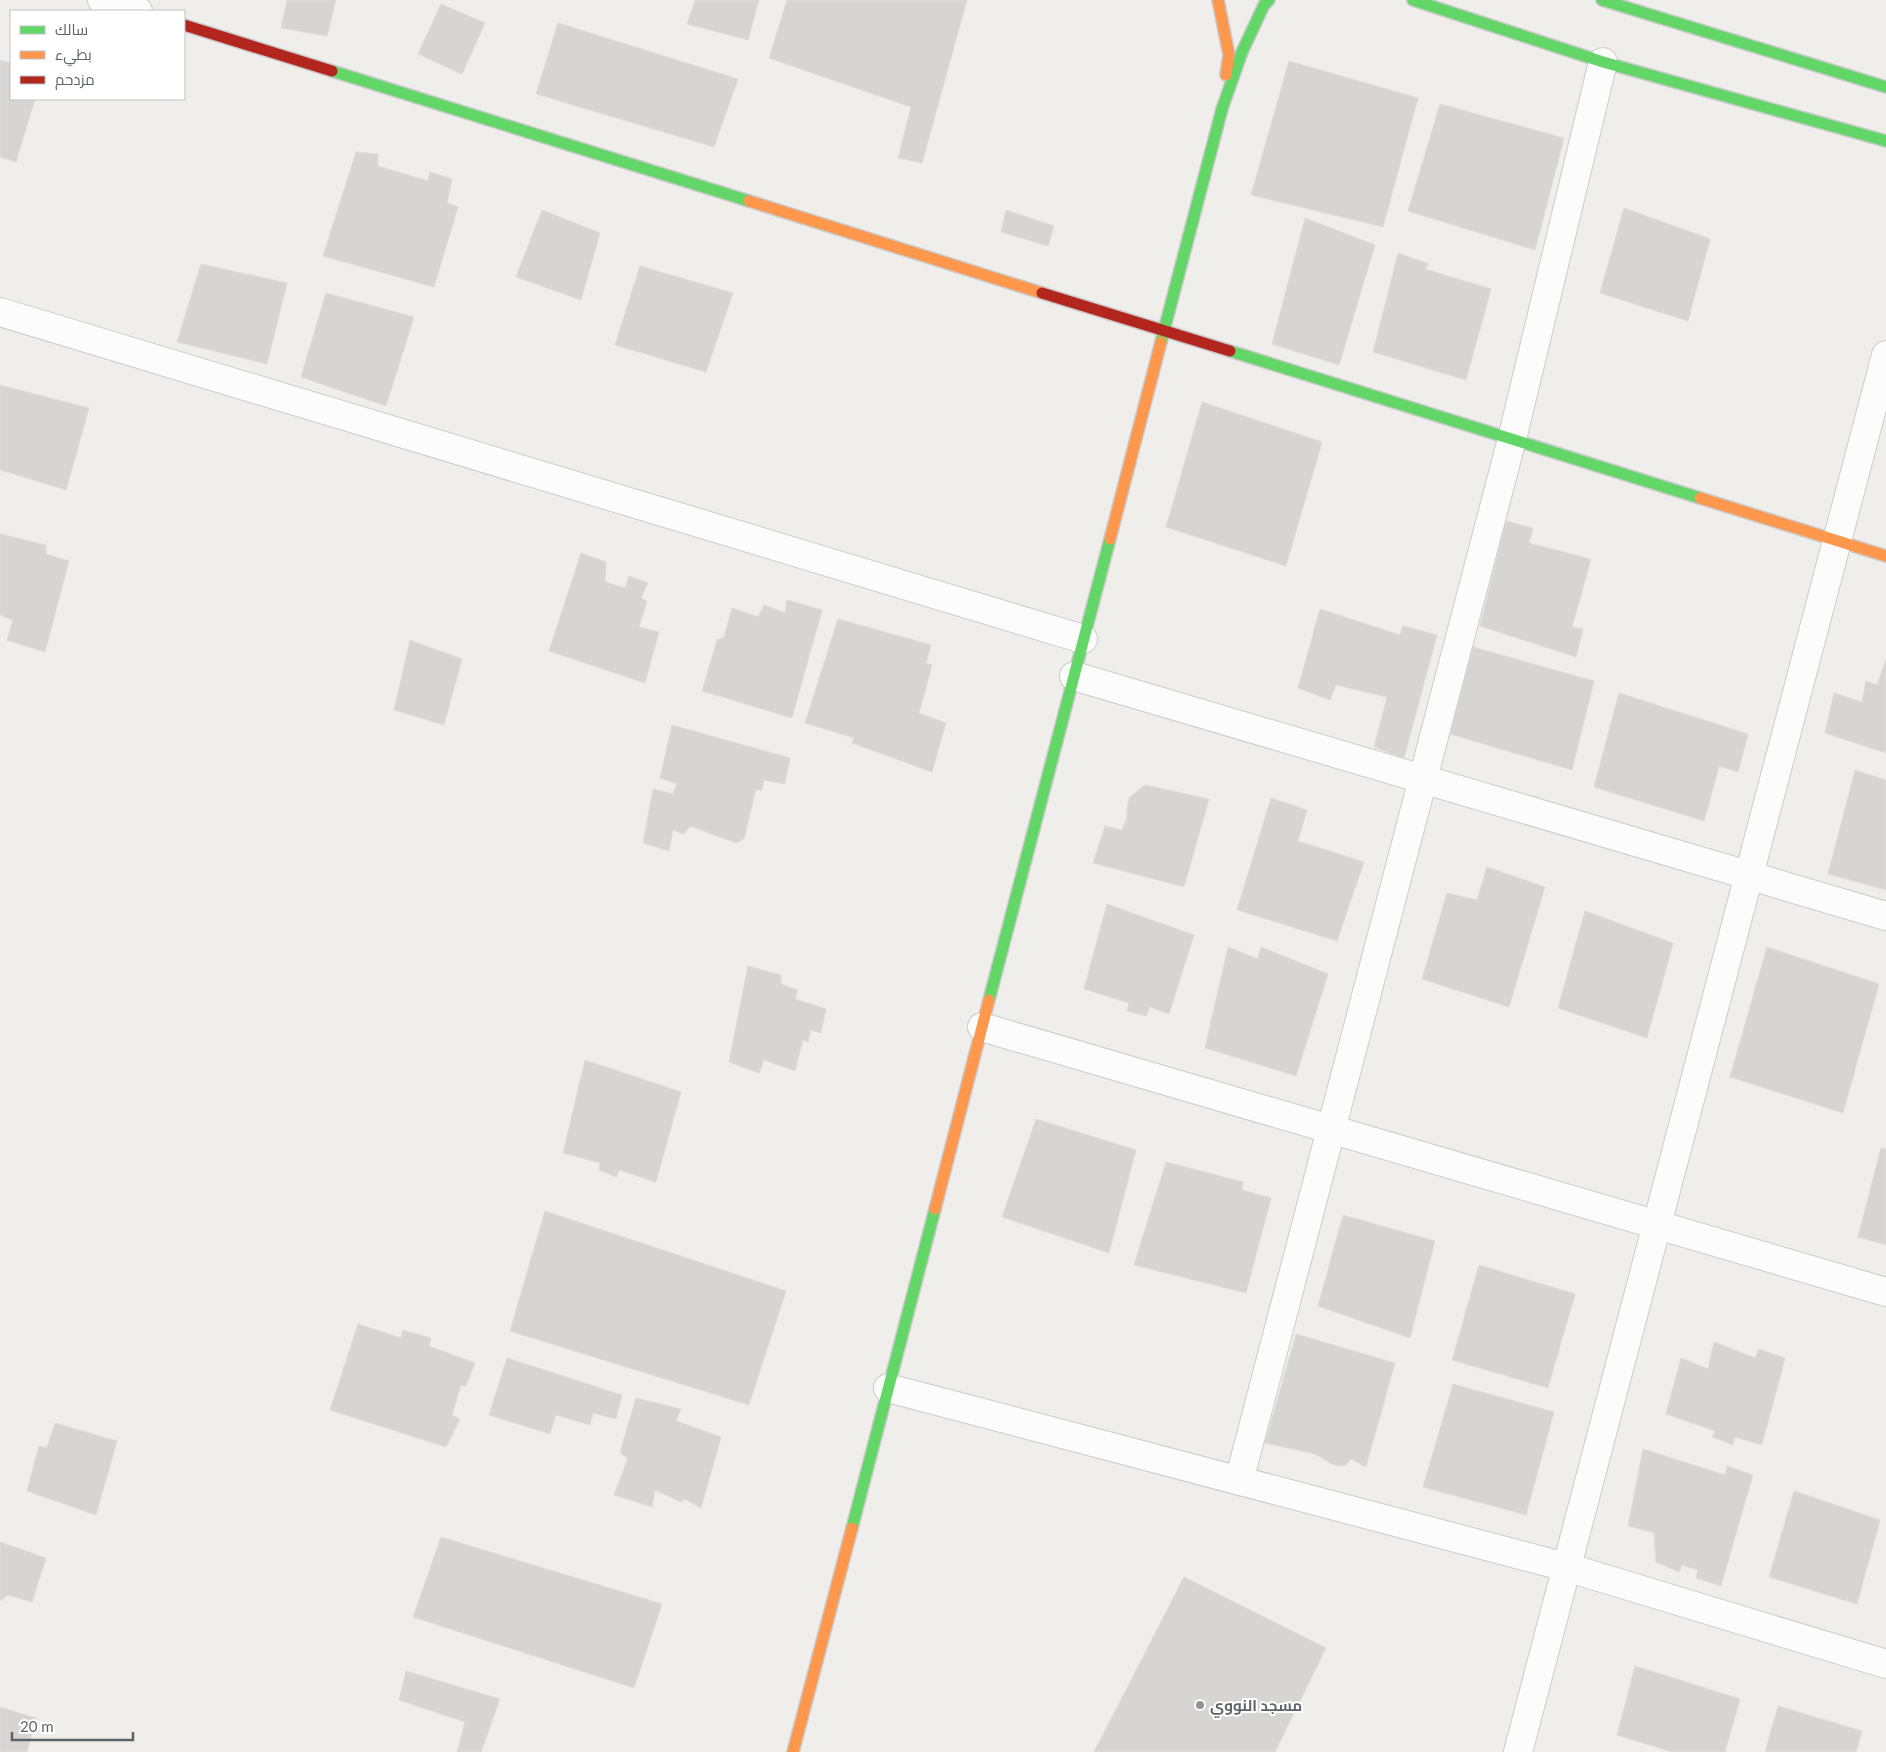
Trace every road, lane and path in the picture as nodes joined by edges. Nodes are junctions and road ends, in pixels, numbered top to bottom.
1 (102, 0) edge
2 (1218, 0) edge
3 (1268, 0) edge
4 (1414, 0) edge
5 (1602, 0) edge
6 (135, 10) edge
7 (185, 25) edge
8 (1602, 62) junction
9 (1886, 87) edge
10 (1222, 109) junction
11 (1886, 141) edge
12 (0, 312) edge
13 (1164, 330) junction
14 (1886, 355) edge
15 (1512, 439) junction
16 (1837, 540) junction
17 (1886, 556) edge
18 (1083, 639) junction
19 (1074, 676) junction
20 (1423, 779) junction
21 (1749, 874) junction
22 (1886, 916) edge
23 (982, 1027) junction
24 (1331, 1130) junction
25 (1657, 1225) junction
26 (1886, 1292) edge
27 (888, 1388) junction
28 (1239, 1481) junction
29 (1566, 1567) junction
30 (1886, 1664) edge
31 (792, 1752) edge
32 (1518, 1752) edge

1 - 6 street
2 - 10 main road
3 - 10 main road
4 - 8 main road
5 - 9 main road
7 - 13 main road
8 - 11 main road
8 - 15 street
10 - 13 main road
12 - 18 street
13 - 15 main road
13 - 18 main road
14 - 16 street
15 - 16 main road
15 - 20 street
16 - 17 main road
16 - 21 street
18 - 19 main road
19 - 20 street
19 - 23 main road
20 - 21 street
20 - 24 street
21 - 22 street
21 - 25 street
23 - 24 street
23 - 27 main road
24 - 25 street
24 - 28 street
25 - 26 street
25 - 29 street
27 - 28 street
27 - 31 main road
28 - 29 street
29 - 30 street
29 - 32 street

